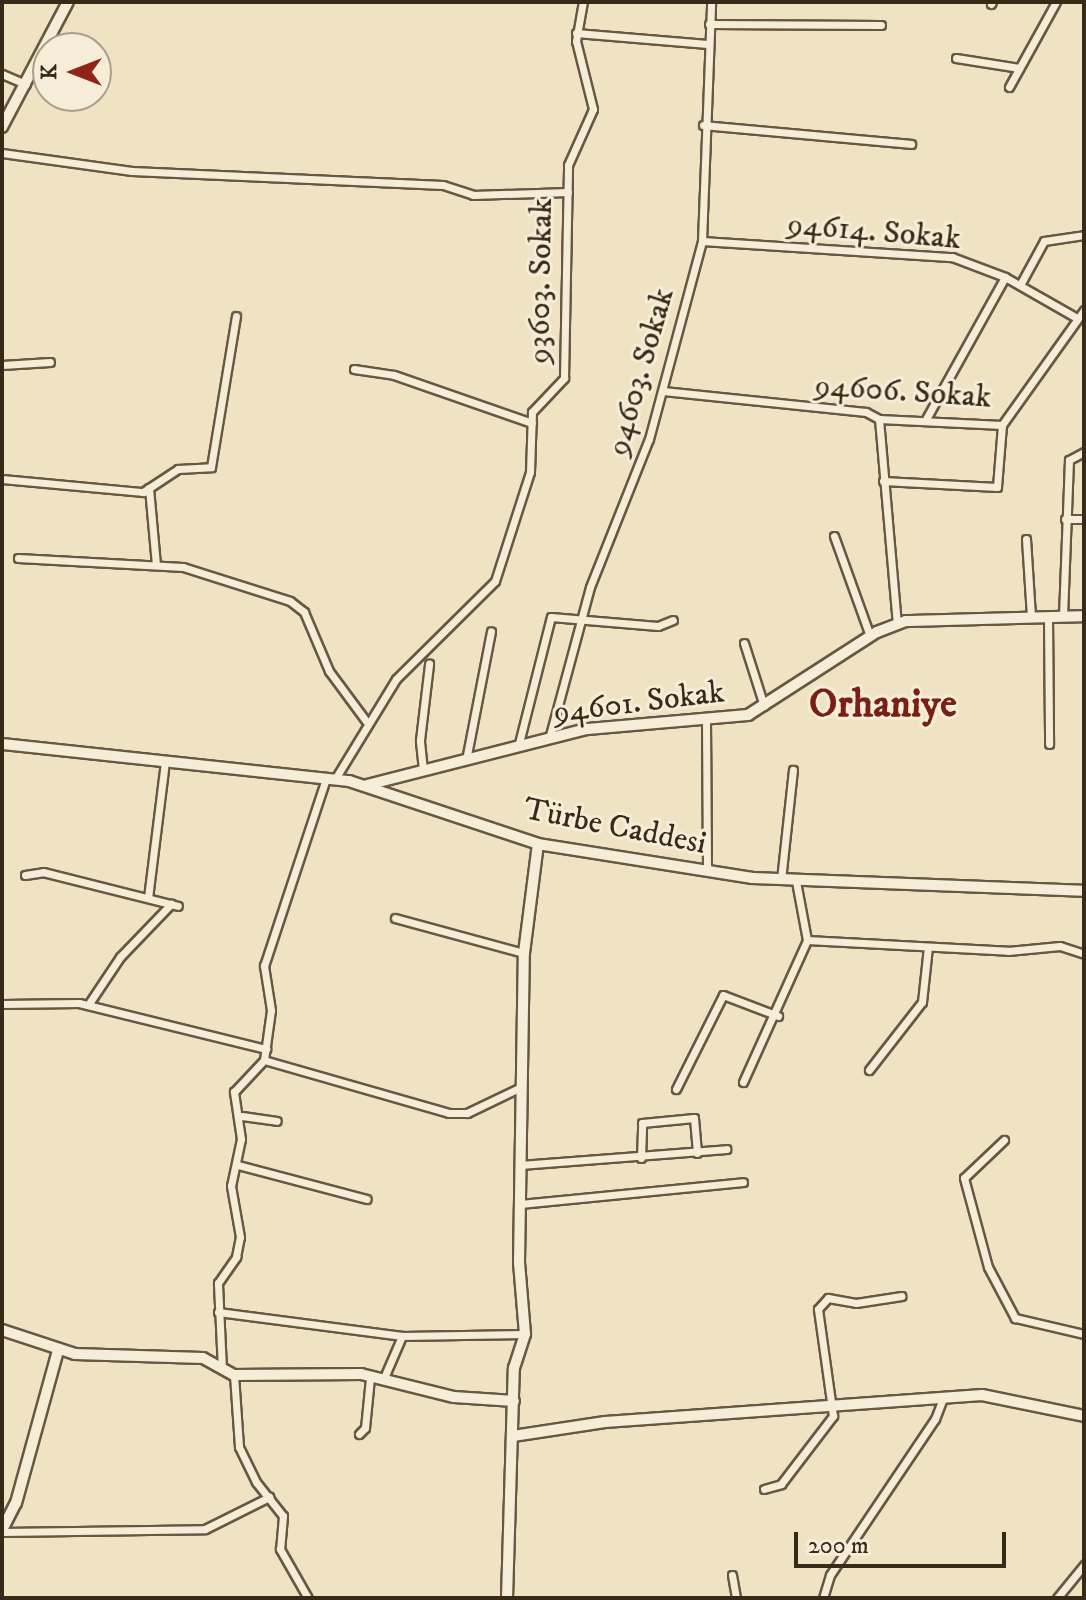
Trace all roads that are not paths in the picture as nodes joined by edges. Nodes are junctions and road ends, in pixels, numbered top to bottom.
1 (68, 2) edge
2 (583, 2) edge
3 (711, 2) edge
4 (1056, 2) edge
5 (709, 24) junction
6 (881, 25) dead end
7 (576, 33) junction
8 (708, 44) junction
9 (956, 58) dead end
10 (1019, 68) junction
11 (2, 74) edge
12 (26, 84) junction
13 (1009, 87) dead end
14 (703, 125) junction
15 (2, 127) edge
16 (911, 144) dead end
17 (2, 153) edge
18 (568, 192) junction
19 (1084, 235) edge
20 (702, 241) junction
21 (1005, 277) junction
22 (1020, 285) junction
23 (1084, 310) edge
24 (236, 316) dead end
25 (1077, 318) junction
26 (50, 362) dead end
27 (2, 365) edge
28 (354, 369) dead end
29 (663, 391) junction
30 (879, 419) junction
31 (926, 419) junction
32 (532, 423) junction
33 (1002, 425) junction
34 (1084, 452) edge
35 (2, 479) edge
36 (883, 481) junction
37 (149, 488) junction
38 (1065, 519) junction
39 (1084, 519) edge
40 (834, 536) dead end
41 (1026, 539) dead end
42 (18, 558) dead end
43 (156, 565) junction
44 (1031, 616) junction
45 (1063, 616) junction
46 (1084, 616) edge
47 (1048, 617) junction
48 (673, 620) dead end
49 (579, 623) junction
50 (897, 623) junction
51 (491, 631) dead end
52 (870, 636) junction
53 (744, 643) dead end
54 (429, 664) dead end
55 (764, 707) junction
56 (366, 721) junction
57 (706, 722) junction
58 (549, 739) junction
59 (2, 744) edge
60 (1049, 744) dead end
61 (518, 747) junction
62 (466, 760) junction
63 (165, 762) junction
64 (423, 770) junction
65 (793, 770) dead end
66 (331, 779) junction
67 (366, 785) junction
68 (538, 844) junction
69 (707, 870) junction
70 (25, 875) dead end
71 (781, 880) junction
72 (796, 881) junction
73 (1084, 891) edge
74 (148, 898) junction
75 (395, 918) dead end
76 (807, 940) junction
77 (928, 947) junction
78 (524, 953) junction
79 (1084, 954) edge
80 (2, 1004) edge
81 (88, 1005) junction
82 (778, 1016) junction
83 (266, 1049) junction
84 (264, 1060) junction
85 (869, 1070) dead end
86 (743, 1082) dead end
87 (519, 1088) junction
88 (676, 1089) dead end
89 (242, 1116) junction
90 (277, 1121) dead end
91 (1004, 1140) dead end
92 (726, 1149) dead end
93 (697, 1153) junction
94 (641, 1158) junction
95 (238, 1165) junction
96 (520, 1165) junction
97 (743, 1182) dead end
98 (367, 1199) dead end
99 (520, 1204) junction
100 (901, 1296) dead end
101 (218, 1312) junction
102 (2, 1330) edge
103 (525, 1334) junction
104 (1084, 1334) edge
105 (402, 1336) junction
106 (58, 1350) junction
107 (222, 1369) junction
108 (234, 1375) junction
109 (370, 1378) junction
110 (383, 1380) junction
111 (943, 1398) junction
112 (514, 1401) junction
113 (834, 1405) junction
114 (1084, 1416) edge
115 (359, 1434) dead end
116 (513, 1436) junction
117 (764, 1489) dead end
118 (269, 1497) junction
119 (2, 1531) edge
120 (1084, 1565) edge
121 (732, 1575) dead end
122 (308, 1598) edge
123 (507, 1598) edge
124 (736, 1598) edge
125 (823, 1598) edge
126 (1057, 1598) edge

1 - 12 street
2 - 7 street, 93603. Sokak
3 - 5 street, 94603. Sokak
4 - 10 street
5 - 6 street
5 - 8 street, 94603. Sokak
7 - 8 street
7 - 18 street, 93603. Sokak
8 - 14 street, 94603. Sokak
9 - 10 street
10 - 13 street
11 - 12 street
12 - 15 street
14 - 16 street
14 - 20 street, 94603. Sokak
17 - 18 street
18 - 32 street, 93603. Sokak
19 - 22 street
20 - 21 street, 94614. Sokak
20 - 29 street, 94603. Sokak
21 - 22 street, 94614. Sokak
21 - 31 street
22 - 25 street, 94614. Sokak
23 - 25 street, 94606. Sokak
24 - 37 street
25 - 33 street, 94606. Sokak
26 - 27 street
28 - 32 street
29 - 30 street, 94606. Sokak
29 - 49 street, 94603. Sokak
30 - 31 street, 94606. Sokak
30 - 36 street
31 - 33 street, 94606. Sokak
32 - 56 street
33 - 36 street
34 - 38 street
35 - 37 street
36 - 50 street
37 - 43 street
38 - 39 street
38 - 45 street
40 - 52 street
41 - 44 street
42 - 43 street
43 - 56 street
44 - 47 street, 94601. Sokak
44 - 50 street, 94601. Sokak
45 - 46 street, 94601. Sokak
45 - 47 street, 94601. Sokak
47 - 60 street
48 - 49 street
49 - 58 street, 94603. Sokak
49 - 61 street, 94601. Sokak
50 - 52 street, 94601. Sokak
51 - 62 street
52 - 55 street, 94601. Sokak
53 - 55 street, 94601. Sokak
54 - 64 street
55 - 57 street, 94601. Sokak
56 - 66 street
57 - 58 street, 94601. Sokak
57 - 69 street
58 - 61 street, 94601. Sokak
59 - 63 street, Türbe Caddesi
61 - 62 street, 94601. Sokak
62 - 64 street, 94601. Sokak
63 - 66 street, Türbe Caddesi
63 - 74 street
64 - 67 street, 94601. Sokak
65 - 71 street
66 - 67 street, Türbe Caddesi
66 - 83 street
67 - 68 street, Türbe Caddesi
68 - 69 street, Türbe Caddesi
68 - 78 street
69 - 71 street, Türbe Caddesi
70 - 74 street
71 - 72 street, Türbe Caddesi
72 - 73 street, Türbe Caddesi
72 - 76 street
74 - 81 street
75 - 78 street
76 - 77 street
76 - 82 street
77 - 79 street
77 - 85 street
78 - 87 street
80 - 81 street
81 - 83 street
82 - 86 street
82 - 88 street
83 - 84 street
84 - 87 street
84 - 89 street
87 - 96 street
89 - 90 street
89 - 95 street
91 - 104 street
92 - 93 street
93 - 94 street
93 - 94 street
94 - 96 street
95 - 98 street
95 - 101 street
96 - 99 street
97 - 99 street
99 - 103 street
100 - 113 street
101 - 105 street
101 - 107 street
102 - 106 street
103 - 105 street
103 - 112 street
105 - 110 street
106 - 107 street
106 - 119 street
107 - 108 street
108 - 109 street
108 - 118 street
109 - 110 street
109 - 115 street
110 - 112 street
111 - 113 street
111 - 114 street
111 - 125 street
112 - 116 street
113 - 116 street
113 - 117 street
116 - 123 street
118 - 119 street
118 - 122 street
120 - 126 street
121 - 124 street

